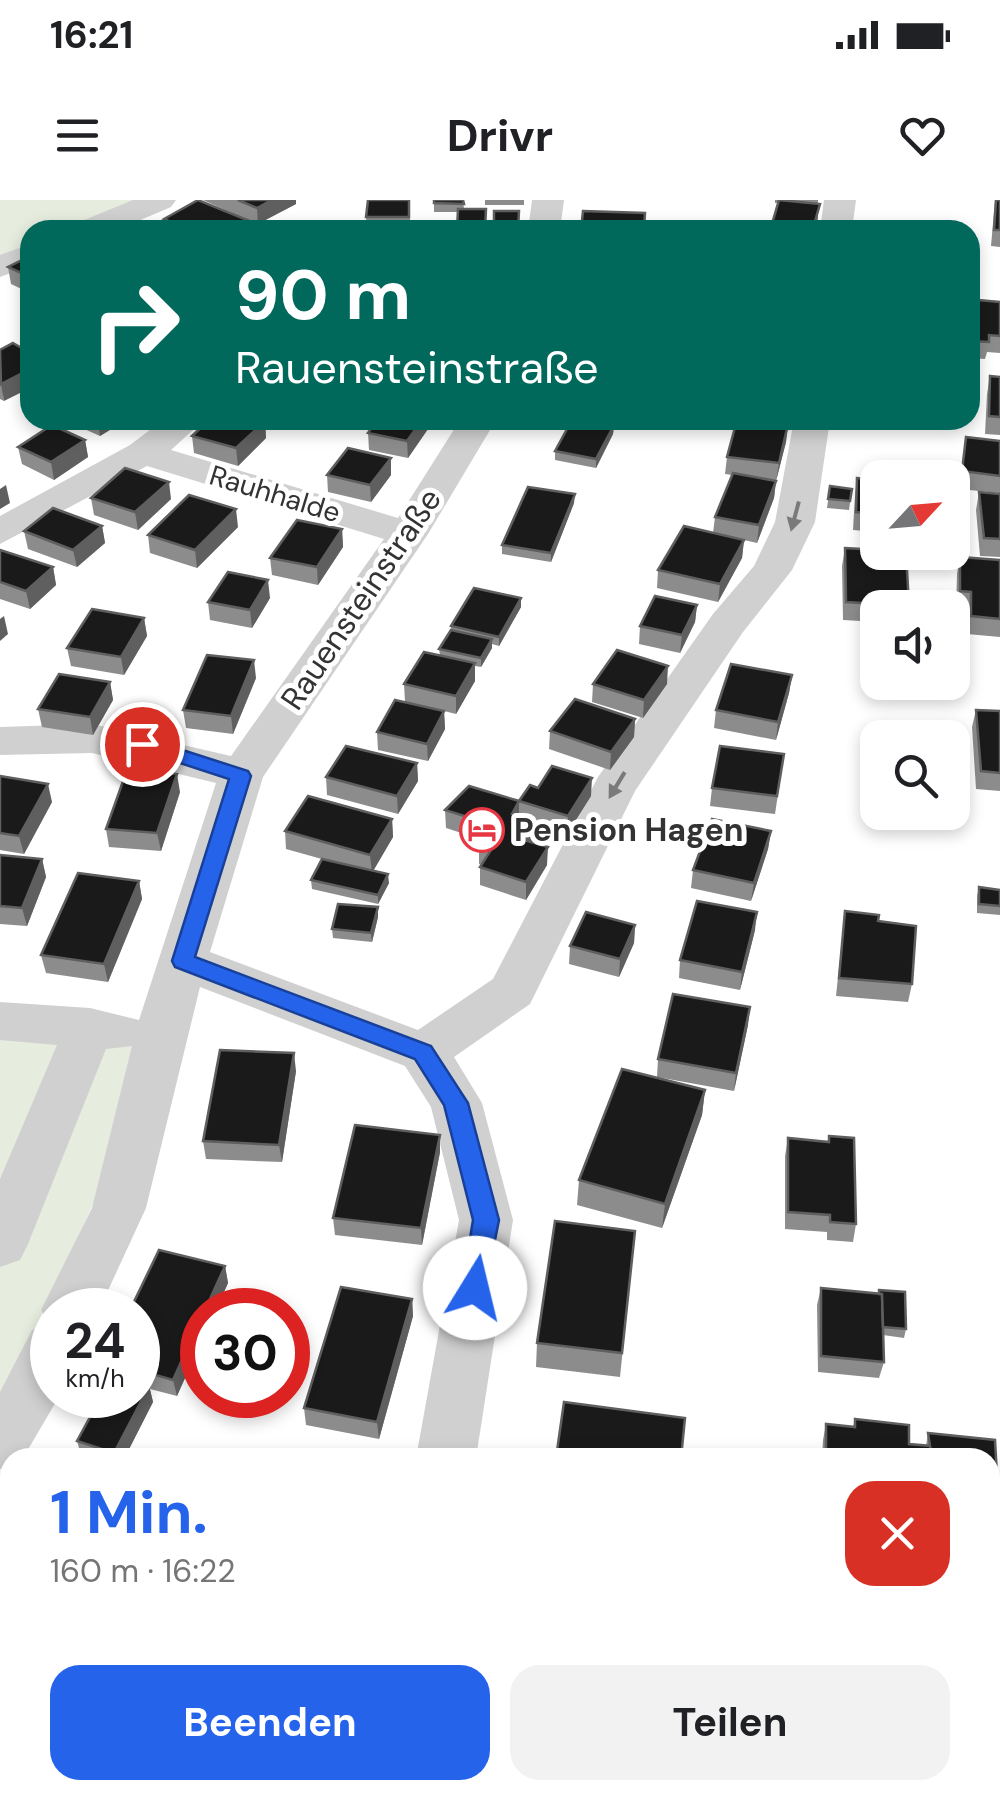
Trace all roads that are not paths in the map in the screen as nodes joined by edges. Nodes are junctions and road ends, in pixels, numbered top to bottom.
1 (160, 200) edge
2 (113, 220) edge
3 (173, 430) edge
4 (472, 430) edge
5 (810, 430) edge
6 (142, 454) junction
7 (0, 532) edge
8 (408, 534) junction
9 (0, 741) edge
10 (240, 776) junction
11 (183, 961) junction
12 (0, 1021) edge
13 (90, 1028) junction
14 (160, 1035) junction
15 (423, 1052) junction
16 (0, 1244) edge
17 (81, 1288) edge
18 (30, 1396) edge
19 (0, 1442) edge
20 (448, 1448) edge

1 - 2 street
3 - 6 street, Rauhhalde
4 - 8 street, Rauensteinstraße
5 -> 15 street
6 - 7 street, Rauhhalde
6 - 8 street, Rauhhalde
8 - 10 street, Rauensteinstraße
9 - 10 street
10 - 11 street, Rauensteinstraße
11 - 14 street, Rauensteinstraße
11 - 15 street
12 - 13 street
13 - 14 street
13 - 16 street
14 - 17 street, Rauensteinstraße
15 - 20 street
18 - 19 street

